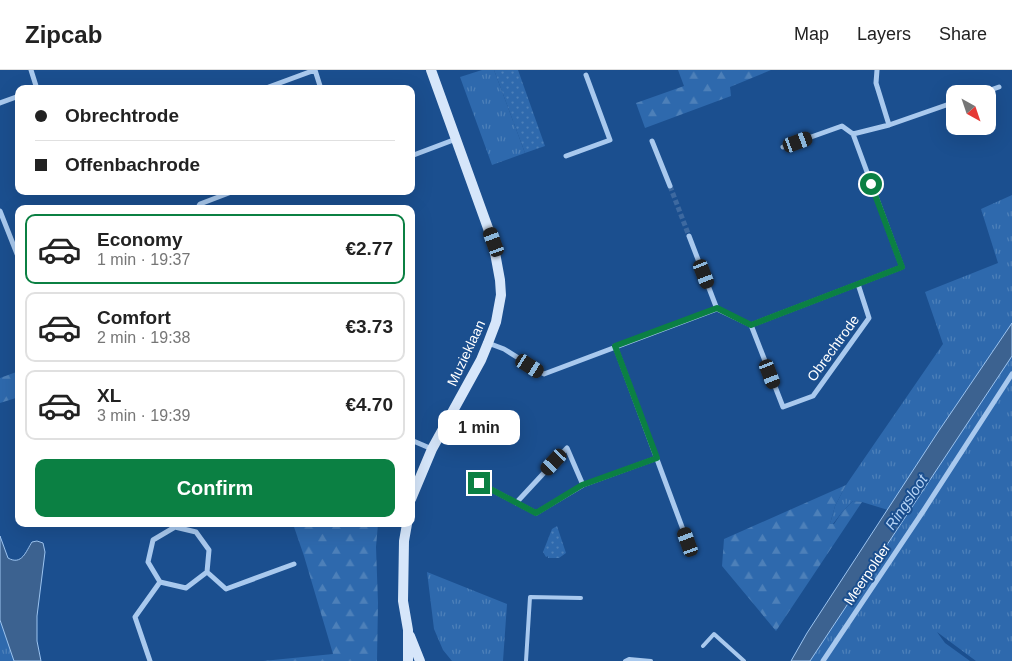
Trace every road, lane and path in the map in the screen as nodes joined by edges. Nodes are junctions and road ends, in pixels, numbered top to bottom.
1 (32, 70) edge
2 (431, 70) edge
3 (877, 70) edge
4 (586, 75) dead end
5 (36, 85) edge
6 (274, 85) edge
7 (320, 85) edge
8 (999, 87) dead end
9 (996, 88) edge
10 (15, 97) edge
11 (0, 103) edge
12 (946, 105) edge
13 (889, 125) junction
14 (853, 134) junction
15 (456, 139) junction
16 (652, 141) dead end
17 (783, 147) dead end
18 (415, 154) edge
19 (566, 156) dead end
20 (670, 186) tunnel mouth
21 (224, 195) edge
22 (199, 205) edge
23 (0, 212) edge
24 (689, 236) tunnel mouth
25 (15, 249) edge
26 (858, 284) junction
27 (717, 308) junction
28 (751, 325) junction
29 (488, 343) junction
30 (615, 346) junction
31 (1012, 374) edge
32 (415, 442) edge
33 (432, 449) junction
34 (657, 458) junction
35 (479, 483) dead end
36 (582, 485) junction
37 (415, 489) edge
38 (516, 503) junction
39 (171, 527) edge
40 (180, 527) edge
41 (406, 527) edge
42 (688, 542) dead end
43 (294, 564) dead end
44 (207, 572) junction
45 (160, 582) junction
46 (581, 598) dead end
47 (408, 630) junction
48 (703, 646) dead end
49 (150, 661) edge
50 (408, 661) edge
51 (420, 661) edge
52 (526, 661) edge
53 (625, 661) edge
54 (651, 661) edge
55 (744, 661) edge
56 (823, 661) edge

1 - 5 street
2 - 15 street, Muzieklaan
3 - 13 street
4 - 19 street
6 - 7 street
8 - 9 street
10 - 11 street
12 - 13 street
13 - 14 street
14 - 17 street
14 - 26 street
15 - 18 street
15 - 29 street, Muzieklaan
16 - 20 street
21 - 22 street
23 - 25 street
24 - 27 street
26 - 28 street
26 - 28 street, Obrechtrode
27 - 28 street
27 - 30 street
29 - 30 street
29 - 33 street, Muzieklaan
30 - 34 street
31 - 56 street, Meerpolder
32 - 33 street
33 - 37 street, Muzieklaan
34 - 36 street
34 - 42 street
35 - 38 street
36 - 38 street
36 - 38 street
39 - 45 street
40 - 44 street
41 - 47 street
43 - 44 street
44 - 45 street
45 - 49 street
46 - 52 lane
47 - 50 street
47 - 51 street
48 - 55 lane
53 - 54 lane

